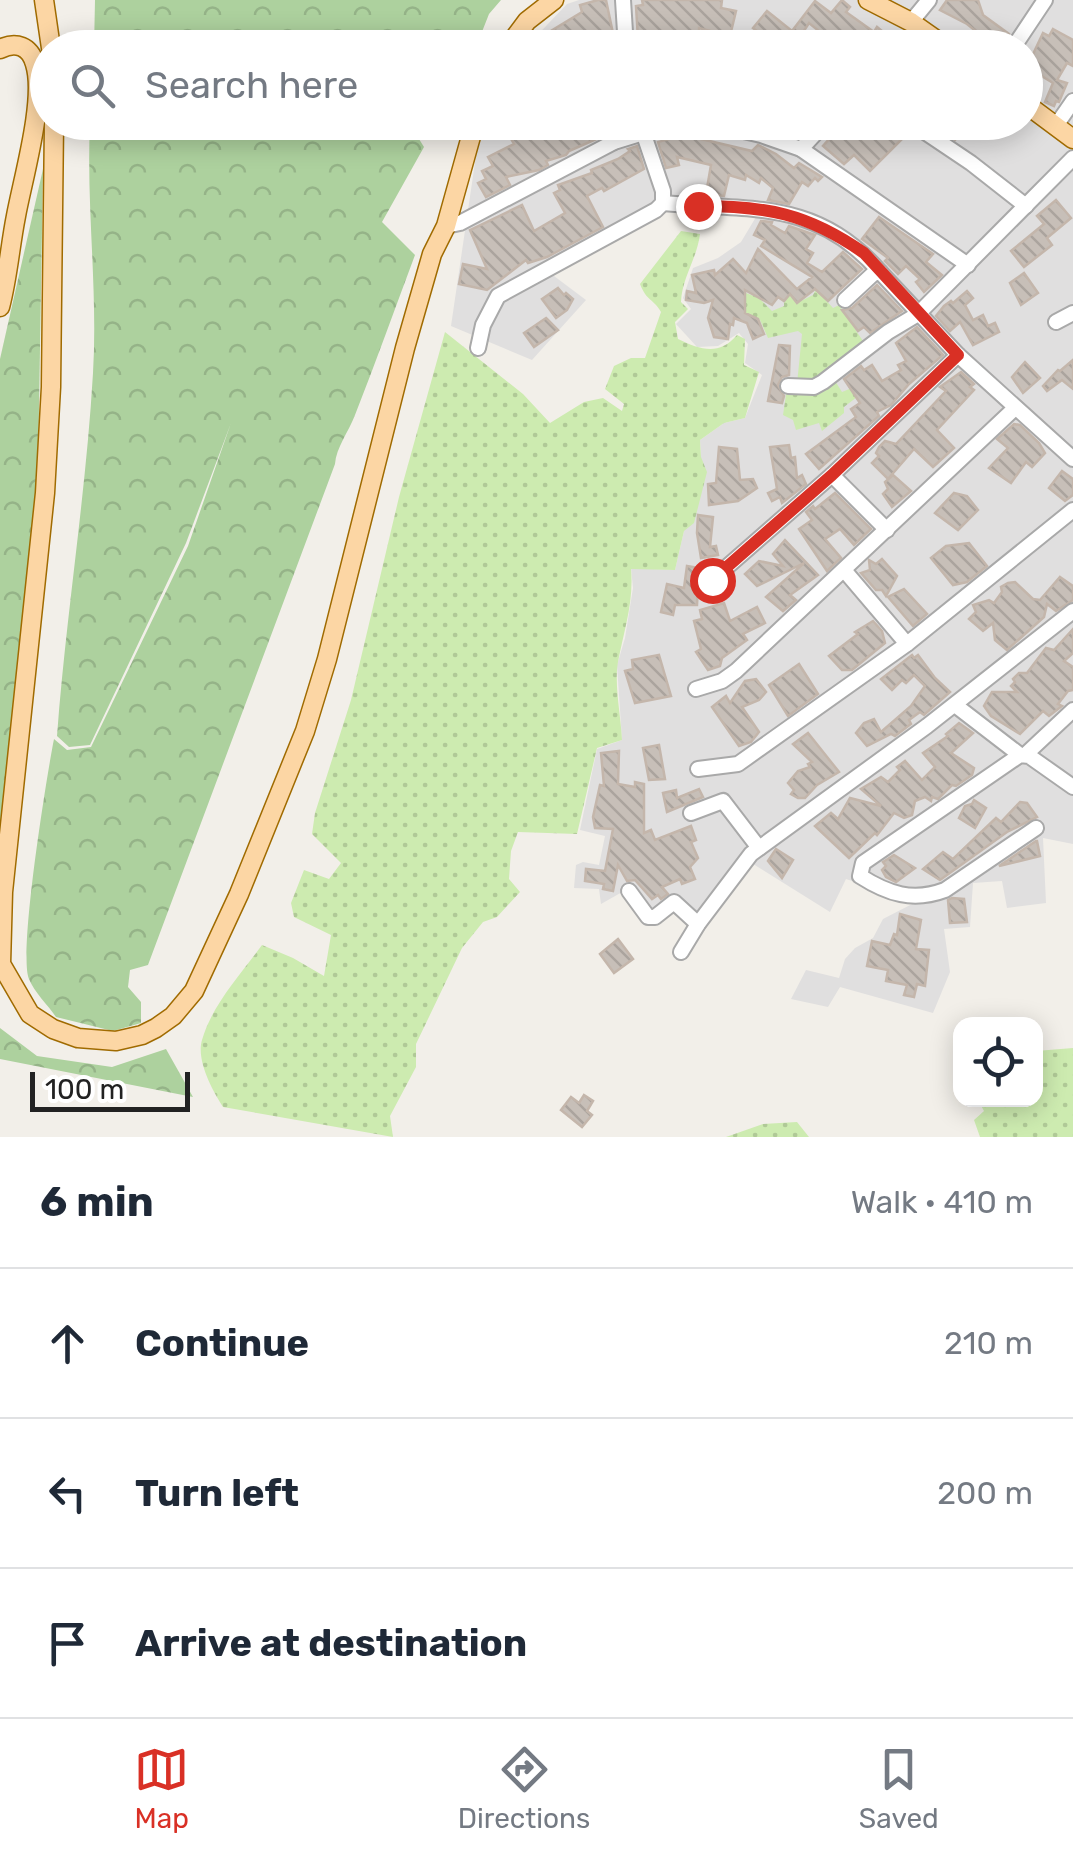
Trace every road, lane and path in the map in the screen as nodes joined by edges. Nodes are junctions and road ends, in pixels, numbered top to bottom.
1 (44, 0) edge
2 (554, 0) edge
3 (623, 0) edge
4 (868, 0) edge
5 (929, 0) edge
6 (1045, 0) edge
7 (914, 24) junction
8 (48, 30) edge
9 (521, 30) edge
10 (625, 30) edge
11 (911, 30) edge
12 (922, 30) edge
13 (1025, 30) edge
14 (0, 50) edge
15 (30, 54) edge
16 (1073, 101) edge
17 (1043, 117) edge
18 (1055, 126) junction
19 (1073, 139) edge
20 (31, 140) edge
21 (54, 140) edge
22 (473, 140) edge
23 (620, 140) edge
24 (646, 140) edge
25 (775, 140) edge
26 (809, 140) edge
27 (937, 140) edge
28 (614, 142) joint
29 (801, 149) junction
30 (1073, 158) edge
31 (663, 203) junction
32 (1026, 206) junction
33 (446, 226) junction
34 (968, 266) junction
35 (880, 272) junction
36 (845, 300) dead end
37 (0, 307) edge
38 (1073, 313) edge
39 (918, 314) junction
40 (1056, 322) dead end
41 (478, 348) dead end
42 (958, 355) junction
43 (788, 386) dead end
44 (1015, 408) junction
45 (1073, 458) edge
46 (832, 475) junction
47 (1073, 510) edge
48 (887, 530) junction
49 (844, 570) junction
50 (712, 580) dead end
51 (1073, 611) edge
52 (907, 644) junction
53 (696, 689) dead end
54 (955, 705) junction
55 (1073, 710) edge
56 (1022, 755) junction
57 (698, 769) dead end
58 (1073, 787) edge
59 (691, 813) dead end
60 (1036, 828) dead end
61 (759, 848) junction
62 (629, 891) dead end
63 (698, 924) junction
64 (681, 952) dead end

1 - 8 main road
2 - 9 main road
3 - 10 street
4 - 7 main road
5 - 7 street
6 - 13 street
7 - 11 street
7 - 12 main road
14 - 15 main road
16 - 18 street
17 - 18 main road
18 - 19 main road
20 - 37 main road
21 - 33 main road
22 - 33 main road
23 - 28 street
24 - 31 street
25 - 29 street
26 - 29 street
27 - 32 street
28 - 33 street
29 - 34 street
30 - 32 street
31 - 35 street
31 - 41 street
32 - 34 street
34 - 39 street
35 - 36 street
35 - 39 street
38 - 40 street
39 - 42 street
39 - 43 street
42 - 44 street
42 - 46 street
44 - 45 street
44 - 48 street
46 - 48 street
46 - 50 street
47 - 52 street
48 - 49 street
49 - 52 street
49 - 53 street
51 - 54 street
52 - 57 street
54 - 56 street
54 - 61 street
55 - 56 street
56 - 58 street
56 - 60 street
59 - 61 street
61 - 63 street
62 - 63 street
63 - 64 street

